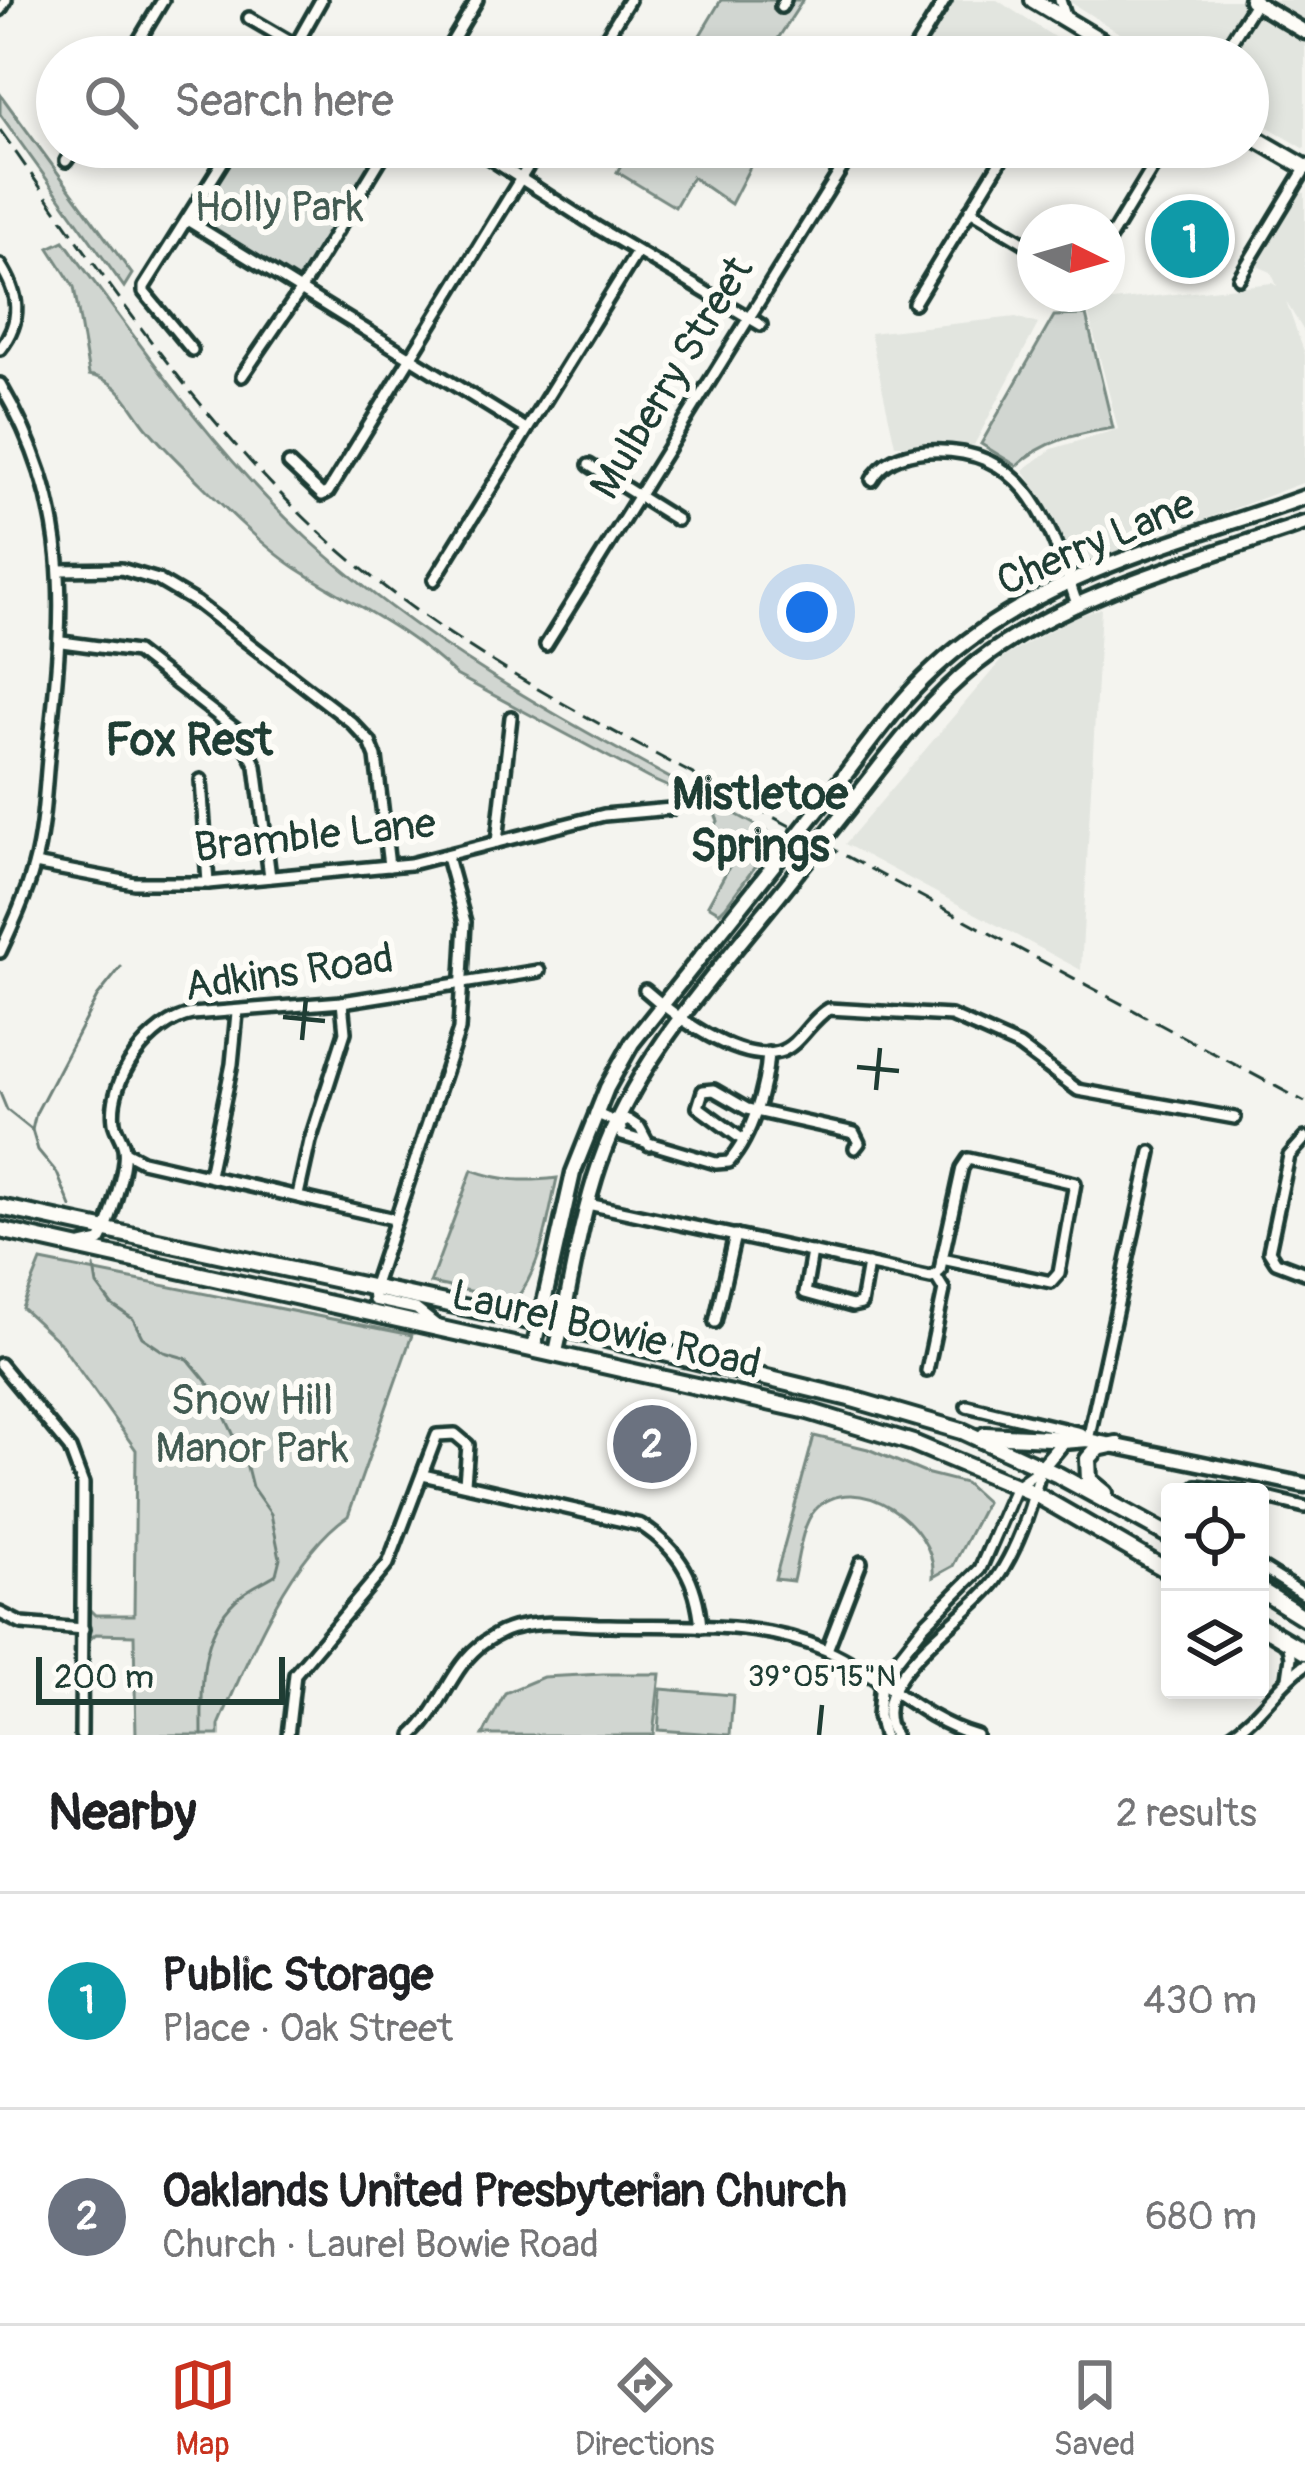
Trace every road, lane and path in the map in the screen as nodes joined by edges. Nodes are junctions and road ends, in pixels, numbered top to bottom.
1 (6, 0) edge
2 (163, 0) edge
3 (321, 0) edge
4 (476, 0) edge
5 (945, 0) edge
6 (1033, 0) edge
7 (1060, 0) edge
8 (1254, 1) edge
9 (624, 2) edge
10 (0, 10) edge
11 (249, 18) dead end
12 (1066, 19) junction
13 (1305, 32) edge
14 (142, 36) edge
15 (280, 36) edge
16 (301, 36) edge
17 (455, 36) edge
18 (606, 36) edge
19 (923, 36) edge
20 (1094, 36) edge
21 (1233, 36) edge
22 (1269, 147) edge
23 (219, 168) edge
24 (375, 168) edge
25 (504, 168) edge
26 (528, 168) edge
27 (842, 168) edge
28 (996, 168) edge
29 (1152, 168) edge
30 (1305, 168) edge
31 (521, 179) junction
32 (970, 210) junction
33 (1125, 213) edge
34 (187, 220) junction
35 (1017, 238) edge
36 (637, 252) junction
37 (0, 265) edge
38 (1239, 278) dead end
39 (300, 291) junction
40 (914, 303) dead end
41 (748, 317) junction
42 (761, 325) dead end
43 (0, 349) edge
44 (192, 350) dead end
45 (410, 358) junction
46 (242, 376) dead end
47 (0, 384) edge
48 (526, 428) junction
49 (289, 464) dead end
50 (589, 465) dead end
51 (872, 480) dead end
52 (640, 496) junction
53 (1305, 497) edge
54 (677, 520) dead end
55 (1305, 523) edge
56 (61, 570) junction
57 (434, 580) dead end
58 (1070, 582) junction
59 (1077, 604) junction
60 (62, 642) junction
61 (546, 644) dead end
62 (511, 717) dead end
63 (201, 780) dead end
64 (671, 809) dead end
65 (497, 842) junction
66 (447, 857) junction
67 (35, 864) junction
68 (389, 866) junction
69 (270, 877) junction
70 (208, 883) junction
71 (0, 952) edge
72 (539, 971) dead end
73 (463, 982) junction
74 (645, 990) dead end
75 (342, 1002) junction
76 (662, 1005) junction
77 (237, 1013) junction
78 (680, 1021) junction
79 (768, 1053) junction
80 (754, 1110) junction
81 (595, 1113) junction
82 (1235, 1118) dead end
83 (618, 1123) junction
84 (842, 1130) dead end
85 (1305, 1138) edge
86 (743, 1140) junction
87 (125, 1152) junction
88 (1151, 1152) dead end
89 (208, 1175) junction
90 (298, 1195) junction
91 (589, 1204) junction
92 (0, 1207) edge
93 (394, 1219) junction
94 (107, 1229) junction
95 (0, 1230) edge
96 (735, 1235) junction
97 (77, 1246) junction
98 (812, 1252) junction
99 (942, 1259) junction
100 (868, 1264) junction
101 (1305, 1273) edge
102 (936, 1277) junction
103 (373, 1288) junction
104 (715, 1322) dead end
105 (436, 1324) junction
106 (538, 1324) junction
107 (561, 1328) junction
108 (534, 1347) junction
109 (556, 1352) junction
110 (0, 1364) edge
111 (927, 1371) dead end
112 (967, 1406) dead end
113 (962, 1431) junction
114 (1070, 1439) junction
115 (1088, 1440) junction
116 (1116, 1444) junction
117 (1204, 1462) junction
118 (1041, 1468) junction
119 (423, 1474) junction
120 (465, 1483) junction
121 (1198, 1483) edge
122 (1305, 1485) edge
123 (1016, 1486) junction
124 (1035, 1494) junction
125 (1269, 1498) edge
126 (1305, 1507) edge
127 (1142, 1520) junction
128 (1161, 1531) edge
129 (861, 1562) dead end
130 (1161, 1567) edge
131 (1269, 1572) edge
132 (1262, 1591) edge
133 (1305, 1594) edge
134 (0, 1612) edge
135 (1305, 1618) edge
136 (701, 1627) junction
137 (83, 1629) junction
138 (1269, 1630) edge
139 (1288, 1642) junction
140 (826, 1650) junction
141 (1305, 1652) edge
142 (1305, 1665) edge
143 (1288, 1678) junction
144 (881, 1680) junction
145 (893, 1688) junction
146 (81, 1735) edge
147 (288, 1735) edge
148 (413, 1735) edge
149 (883, 1735) edge
150 (894, 1735) edge
151 (976, 1735) edge
152 (1231, 1735) edge

1 - 10 street
2 - 14 street
3 - 16 street
4 - 17 street
5 - 19 street
6 - 12 main road
7 - 12 street
8 - 13 main road
8 - 21 street
9 - 18 street
11 - 15 street
12 - 20 main road
22 - 30 main road
23 - 34 street
24 - 39 street
25 - 31 street
26 - 31 street
27 - 41 street, Mulberry Street
28 - 32 street
29 - 33 street
30 - 38 street
31 - 36 street
31 - 45 street
32 - 35 street
32 - 40 street
34 - 39 street
34 - 44 street
36 - 41 street
36 - 48 street
37 - 43 street
39 - 45 street
39 - 46 street
41 - 42 street
41 - 52 street, Mulberry Street
45 - 48 street
45 - 49 street
47 - 56 street
48 - 57 street
50 - 52 street
51 - 58 street
52 - 54 street
52 - 61 street, Mulberry Street
53 - 58 main road, Cherry Lane
55 - 59 main road, Cherry Lane
56 - 60 street
56 - 68 street
58 - 59 street
58 - 76 main road, Cherry Lane, bridge
59 - 78 main road, Cherry Lane, bridge
60 - 67 street
60 - 69 street
62 - 65 street
63 - 70 street
64 - 65 street, Bramble Lane
65 - 66 street, Bramble Lane
66 - 68 street, Bramble Lane
66 - 73 street
67 - 70 street, Bramble Lane
67 - 71 street
68 - 69 street, Bramble Lane
69 - 70 street, Bramble Lane
72 - 73 street, Adkins Road
73 - 75 street, Adkins Road
73 - 93 street
74 - 76 street
75 - 77 street, Adkins Road
75 - 90 street
76 - 78 street
76 - 81 main road, Cherry Lane
77 - 87 street, Adkins Road
77 - 89 street
78 - 79 street
78 - 83 main road, Cherry Lane
79 - 80 street
79 - 82 street
80 - 84 street
80 - 86 street
80 - 86 street
81 - 83 street
81 - 106 main road, Cherry Lane
83 - 86 street
83 - 91 main road, Cherry Lane
85 - 101 street
87 - 89 street
87 - 94 street, Adkins Road
88 - 115 street
89 - 90 street
90 - 93 street
91 - 96 street
91 - 107 main road, Cherry Lane
92 - 94 main road, Laurel Bowie Road
93 - 103 street
94 - 97 street
94 - 103 main road, Laurel Bowie Road
95 - 97 main road, Laurel Bowie Road
96 - 98 street
96 - 104 street
97 - 105 main road, Laurel Bowie Road
98 - 100 street
98 - 100 street
99 - 99 street
99 - 102 street
100 - 102 street
102 - 111 street
103 - 105 street
103 - 106 main road, Laurel Bowie Road
105 - 108 main road, Laurel Bowie Road
106 - 107 main road, Laurel Bowie Road
106 - 108 main road, Cherry Lane
107 - 109 main road, Cherry Lane
107 - 113 main road, Laurel Bowie Road
108 - 109 main road, Laurel Bowie Road
109 - 123 main road, Laurel Bowie Road
110 - 137 street
112 - 115 street
113 - 114 main road
113 - 118 main road, Laurel Bowie Road
114 - 115 main road
114 - 118 main road
115 - 116 main road
116 - 117 main road
116 - 127 main road
117 - 121 street
117 - 122 main road
118 - 123 street
118 - 124 street
118 - 127 main road, Laurel Bowie Road
119 - 120 street
119 - 120 street
119 - 147 street
120 - 136 street
123 - 124 main road, Laurel Bowie Road
123 - 144 street
124 - 130 main road, Laurel Bowie Road
124 - 145 street
125 - 126 street
127 - 128 main road, Laurel Bowie Road
129 - 140 street
131 - 133 street
132 - 135 main road
134 - 137 street
136 - 140 street
136 - 148 street
137 - 146 street
138 - 139 main road
139 - 141 main road
139 - 143 street
140 - 144 street
142 - 143 street
143 - 152 street
144 - 145 street
144 - 149 street
145 - 150 street
145 - 151 street

